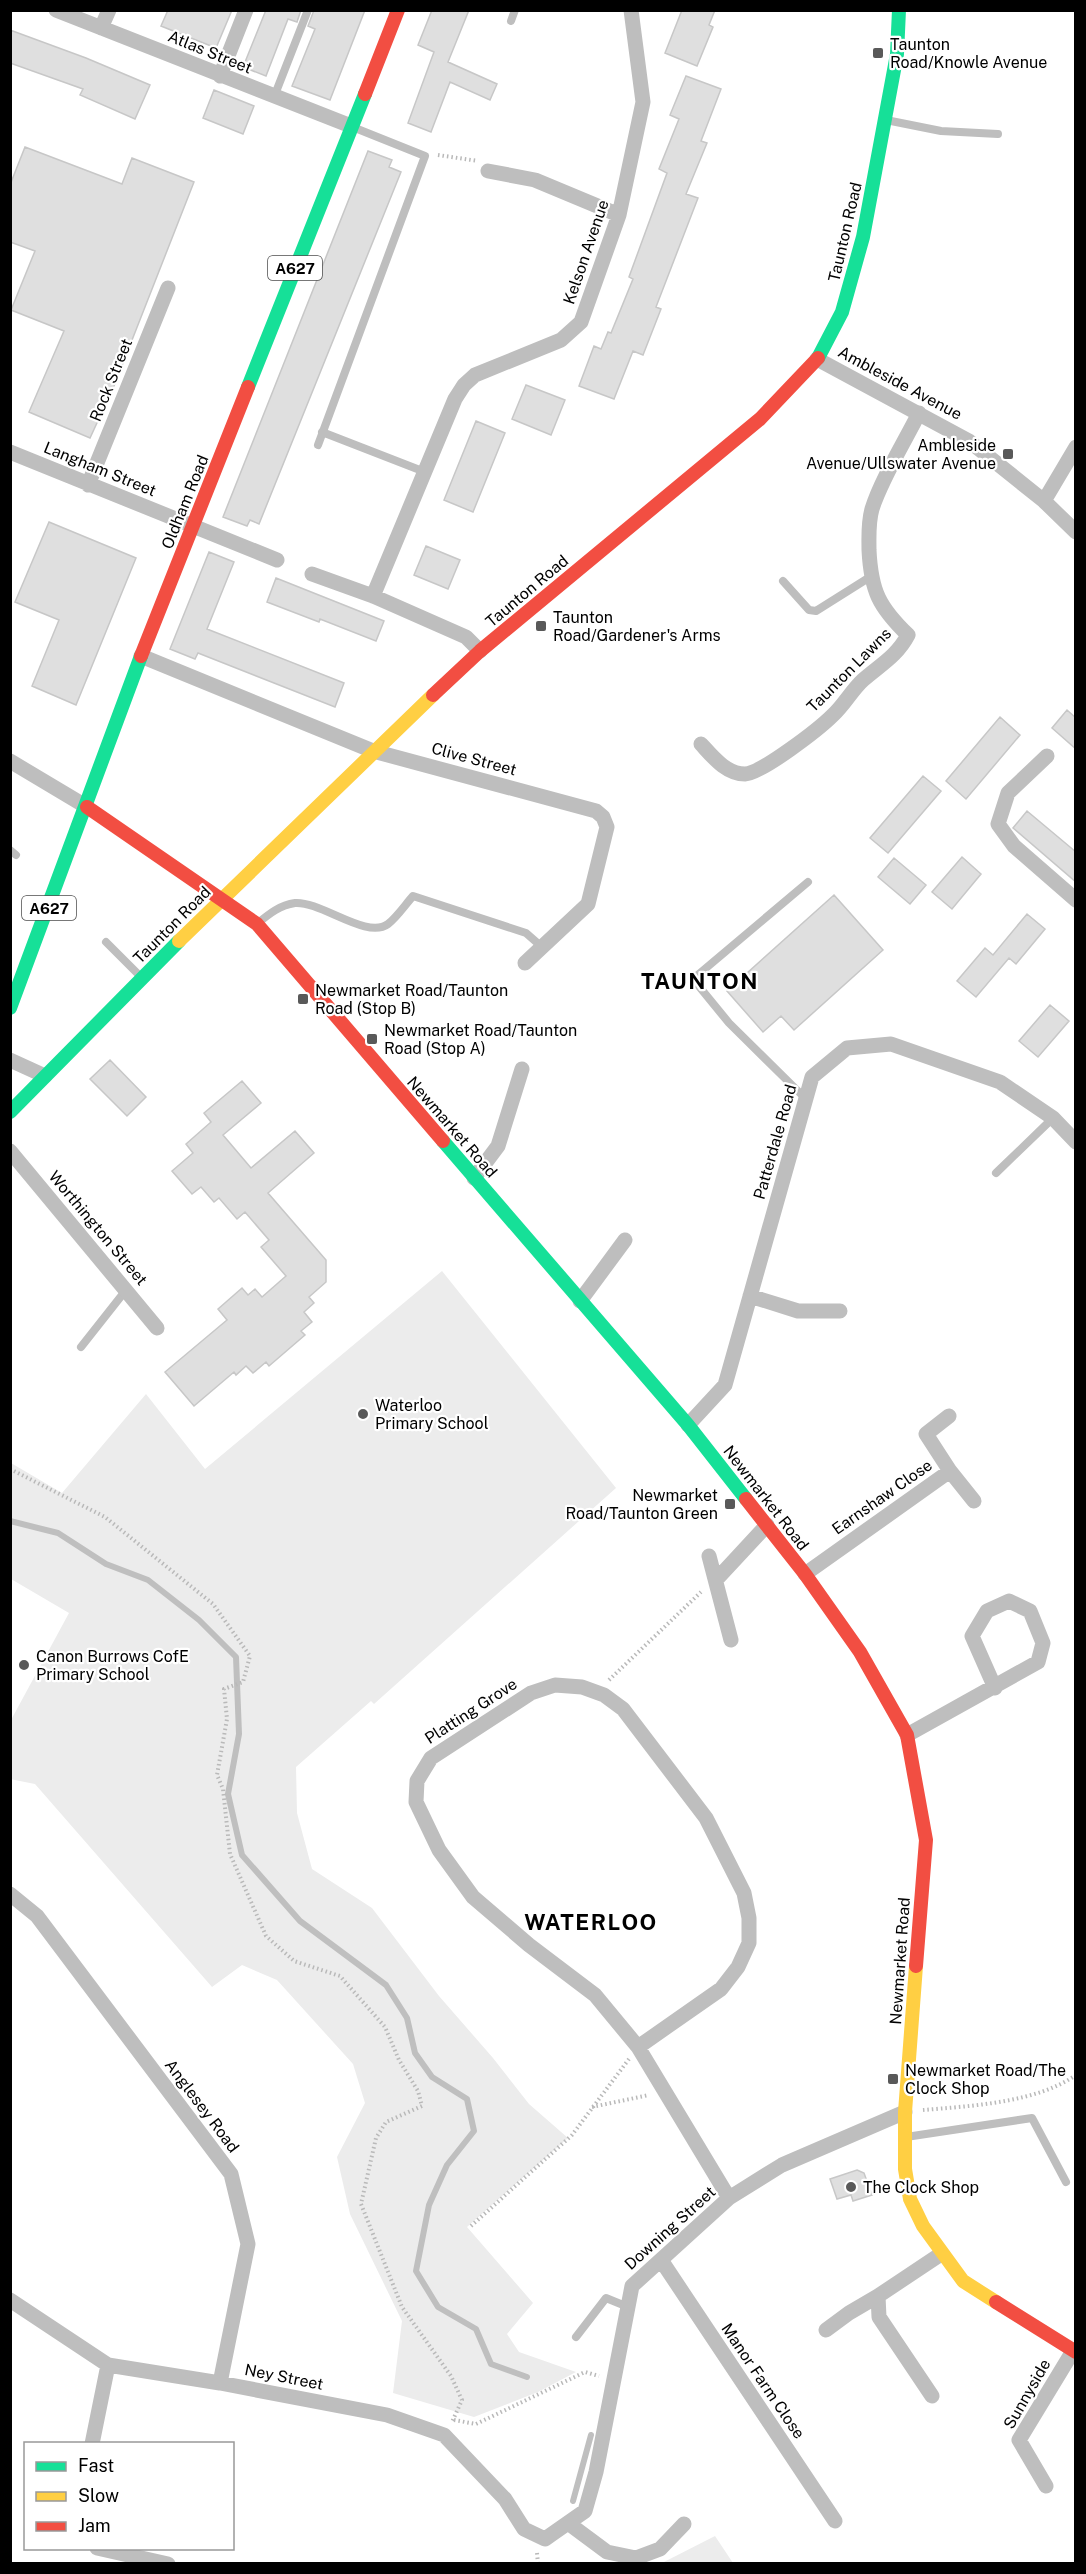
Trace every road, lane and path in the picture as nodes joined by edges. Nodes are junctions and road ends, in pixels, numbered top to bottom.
1 (56, 10) edge
2 (109, 10) edge
3 (246, 10) edge
4 (308, 10) edge
5 (398, 10) edge
6 (515, 10) edge
7 (631, 10) edge
8 (899, 10) edge
9 (511, 21) dead end
10 (101, 28) junction
11 (220, 76) junction
12 (274, 97) junction
13 (885, 120) junction
14 (351, 126) junction
15 (998, 134) dead end
16 (425, 156) junction
17 (488, 171) joint
18 (619, 215) junction
19 (168, 288) dead end
20 (817, 359) junction
21 (919, 413) junction
22 (322, 432) junction
23 (318, 445) dead end
24 (1076, 447) edge
25 (10, 452) edge
26 (425, 472) junction
27 (88, 485) junction
28 (1044, 501) junction
29 (193, 527) junction
30 (1076, 532) edge
31 (277, 560) dead end
32 (312, 574) dead end
33 (870, 577) junction
34 (783, 581) dead end
35 (373, 597) junction
36 (480, 651) junction
37 (141, 656) junction
38 (701, 744) dead end
39 (373, 751) junction
40 (1047, 756) dead end
41 (10, 761) edge
42 (87, 807) junction
43 (808, 882) dead end
44 (220, 900) junction
45 (1076, 900) edge
46 (257, 924) junction
47 (106, 942) dead end
48 (542, 948) junction
49 (525, 963) dead end
50 (142, 978) junction
51 (10, 1008) edge
52 (10, 1060) edge
53 (522, 1069) dead end
54 (45, 1076) junction
55 (806, 1100) junction
56 (10, 1112) edge
57 (1053, 1118) junction
58 (1076, 1142) edge
59 (10, 1151) edge
60 (996, 1173) dead end
61 (474, 1178) junction
62 (625, 1240) dead end
63 (126, 1290) junction
64 (750, 1296) junction
65 (580, 1301) junction
66 (840, 1311) dead end
67 (158, 1328) dead end
68 (81, 1347) dead end
69 (949, 1416) dead end
70 (688, 1425) junction
71 (10, 1469) edge
72 (950, 1471) junction
73 (974, 1501) dead end
74 (767, 1525) junction
75 (709, 1556) dead end
76 (805, 1574) junction
77 (716, 1580) junction
78 (731, 1640) dead end
79 (995, 1688) junction
80 (600, 1694) junction
81 (907, 1735) junction
82 (11, 1896) edge
83 (638, 2047) junction
84 (1076, 2075) edge
85 (665, 2091) junction
86 (592, 2108) junction
87 (905, 2112) junction
88 (905, 2138) junction
89 (1066, 2182) dead end
90 (729, 2198) junction
91 (471, 2226) dead end
92 (941, 2254) junction
93 (661, 2260) junction
94 (878, 2296) junction
95 (10, 2300) edge
96 (628, 2307) junction
97 (826, 2330) dead end
98 (576, 2337) dead end
99 (1074, 2351) edge
100 (108, 2365) junction
101 (614, 2379) junction
102 (220, 2383) junction
103 (932, 2396) dead end
104 (443, 2417) dead end
105 (454, 2420) junction
106 (444, 2435) junction
107 (92, 2442) edge
108 (1046, 2486) dead end
109 (835, 2521) dead end
110 (568, 2523) junction
111 (684, 2524) dead end
112 (524, 2529) joint
113 (106, 2550) edge
114 (537, 2557) dead end
115 (168, 2564) edge
116 (532, 2564) edge

1 - 10 street, Atlas Street
2 - 10 street
3 - 11 street
4 - 12 lane
5 - 14 main road, Oldham Road / A627
6 - 9 lane
7 - 18 street, Kelson Avenue
8 - 13 main road, Taunton Road
10 - 11 street, Atlas Street
11 - 12 street, Atlas Street
12 - 14 street, Atlas Street
13 - 15 lane
13 - 20 main road, Taunton Road
14 - 16 lane
14 - 29 main road, Oldham Road / A627
16 - 17 path
16 - 22 lane
17 - 18 street
18 - 26 street, Kelson Avenue
19 - 27 street, Rock Street
20 - 21 street, Ambleside Avenue
20 - 36 main road, Taunton Road
21 - 28 street, Ambleside Avenue
21 - 33 street, Taunton Lawns
22 - 23 lane
22 - 26 lane
24 - 28 street
25 - 27 street, Langham Street
26 - 35 street, Kelson Avenue
27 - 29 street, Langham Street
28 - 30 street, Ambleside Avenue
29 - 31 street, Langham Street
29 - 37 main road, Oldham Road / A627
32 - 35 street
33 - 34 lane
33 - 38 street, Taunton Lawns
35 - 36 street
36 - 39 main road, Taunton Road
37 - 39 street, Clive Street
37 - 42 main road, Oldham Road / A627
39 - 44 main road, Taunton Road
39 - 48 street, Clive Street
40 - 45 street
41 - 42 street
42 - 44 main road, Newmarket Road
42 - 51 main road, Oldham Road / A627
43 - 55 lane
44 - 46 main road, Newmarket Road
44 - 50 main road, Taunton Road
46 - 48 lane
46 - 61 main road, Newmarket Road
47 - 50 lane
48 - 49 street, Clive Street
50 - 54 main road, Taunton Road
52 - 54 street
53 - 61 street
54 - 56 main road, Taunton Road
55 - 57 street, Patterdale Road
55 - 64 street, Patterdale Road
57 - 58 street, Patterdale Road
57 - 60 lane
59 - 63 street, Worthington Street
61 - 65 main road, Newmarket Road
62 - 65 street
63 - 67 street, Worthington Street
63 - 68 lane
64 - 66 street
64 - 70 street, Patterdale Road
65 - 70 main road, Newmarket Road
69 - 72 street, Earnshaw Close
70 - 74 main road, Newmarket Road
71 - 105 path
72 - 73 street, Earnshaw Close
72 - 76 street, Earnshaw Close
74 - 76 main road, Newmarket Road
74 - 77 street
75 - 77 street
76 - 81 main road, Newmarket Road
77 - 78 street
77 - 80 path
79 - 79 street
79 - 81 street
80 - 83 street, Platting Grove
80 - 83 street, Platting Grove
81 - 87 main road, Newmarket Road
82 - 102 street, Anglesey Road
83 - 85 street, Platting Grove
83 - 86 path
84 - 87 path
85 - 86 path
85 - 90 street, Platting Grove
86 - 91 path
87 - 88 main road, Newmarket Road
87 - 90 street, Downing Street
88 - 89 lane
88 - 92 main road, Newmarket Road
90 - 93 street, Downing Street
92 - 94 street
92 - 99 main road, Newmarket Road
93 - 96 street, Downing Street
93 - 109 street, Manor Farm Close
94 - 97 street
94 - 103 street
95 - 100 street, Ney Street
96 - 98 lane
96 - 101 street, Downing Street
99 - 108 street, Sunnyside
100 - 102 street, Ney Street
100 - 107 street
101 - 105 path
101 - 110 street, Downing Street
102 - 106 street, Ney Street
104 - 105 path
105 - 106 path
106 - 112 street, Ney Street
110 - 111 street
110 - 112 street, Downing Street
113 - 115 street
114 - 116 path

